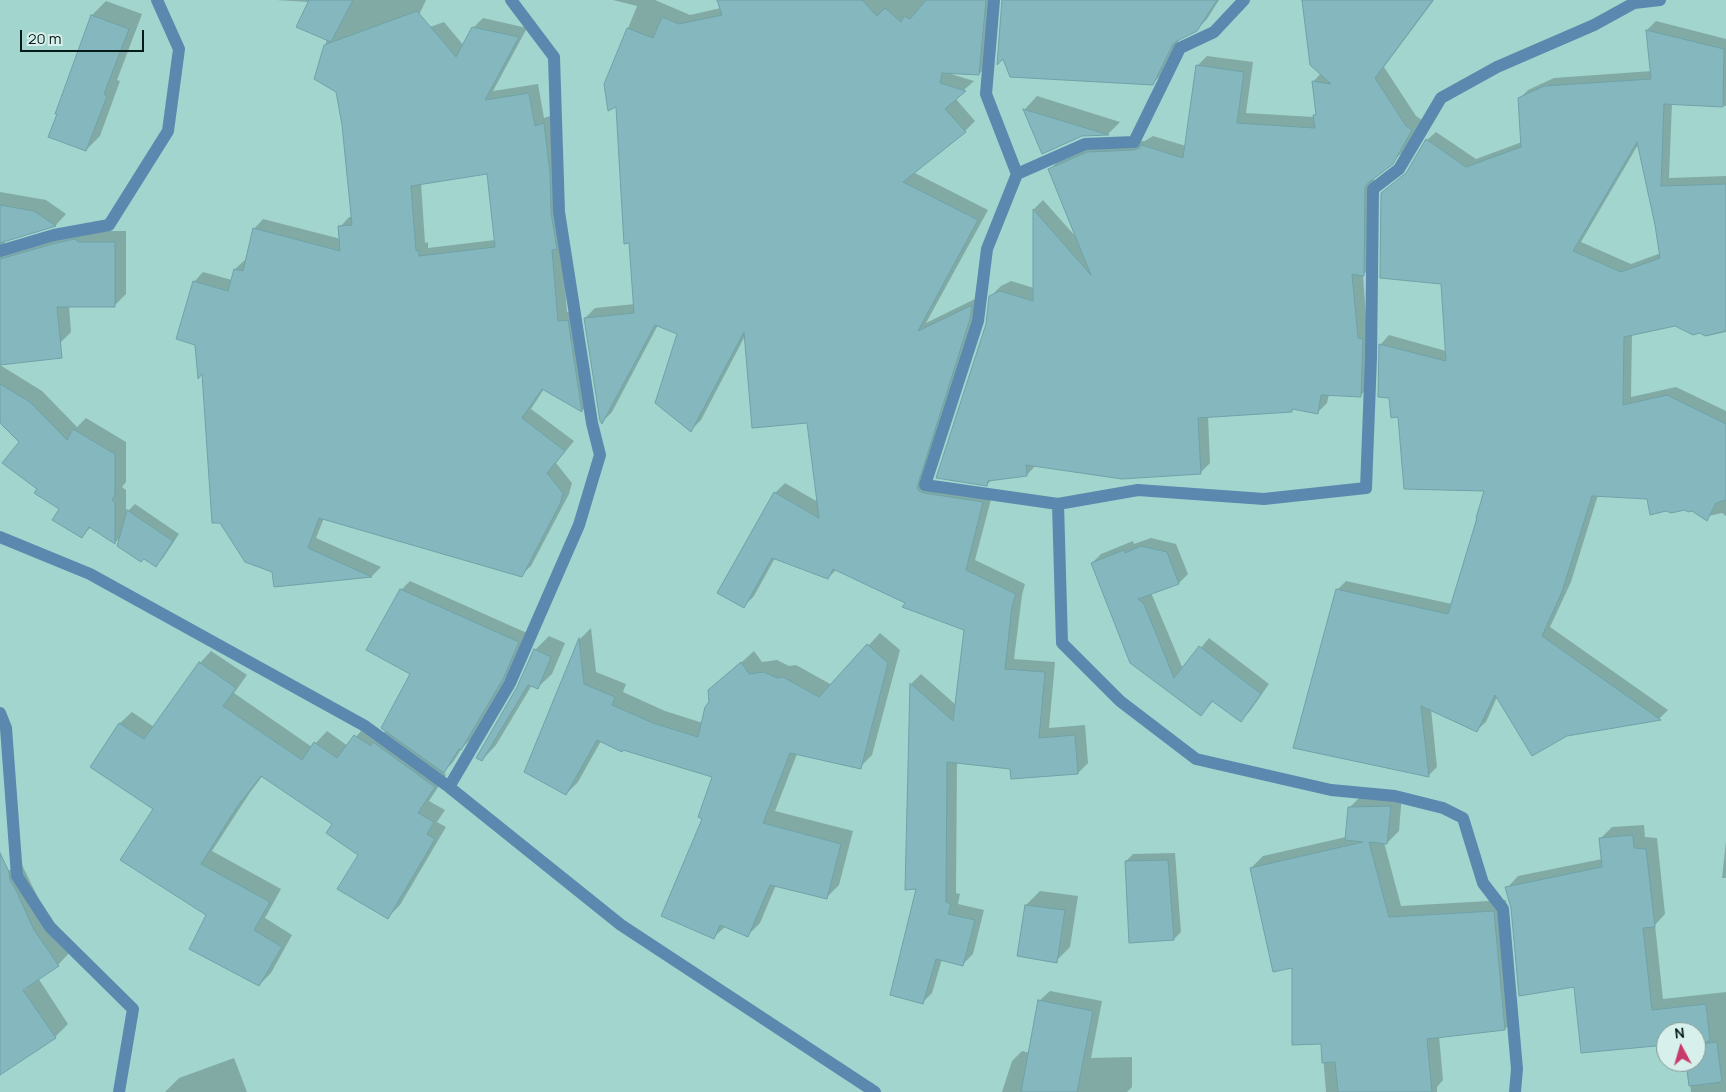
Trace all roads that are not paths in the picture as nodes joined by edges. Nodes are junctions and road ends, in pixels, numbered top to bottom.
1 (157, 0) edge
2 (511, 0) edge
3 (994, 0) edge
4 (1244, 0) edge
5 (1660, 0) edge
6 (1017, 174) junction
7 (0, 251) edge
8 (1058, 504) junction
9 (0, 537) edge
10 (0, 713) edge
11 (449, 787) junction
12 (119, 1092) edge
13 (875, 1092) edge
14 (1514, 1092) edge

1 - 7 street
2 - 11 street
3 - 6 street
4 - 6 street
5 - 8 street
6 - 8 street
8 - 14 street
9 - 11 street
10 - 12 street
11 - 13 street

